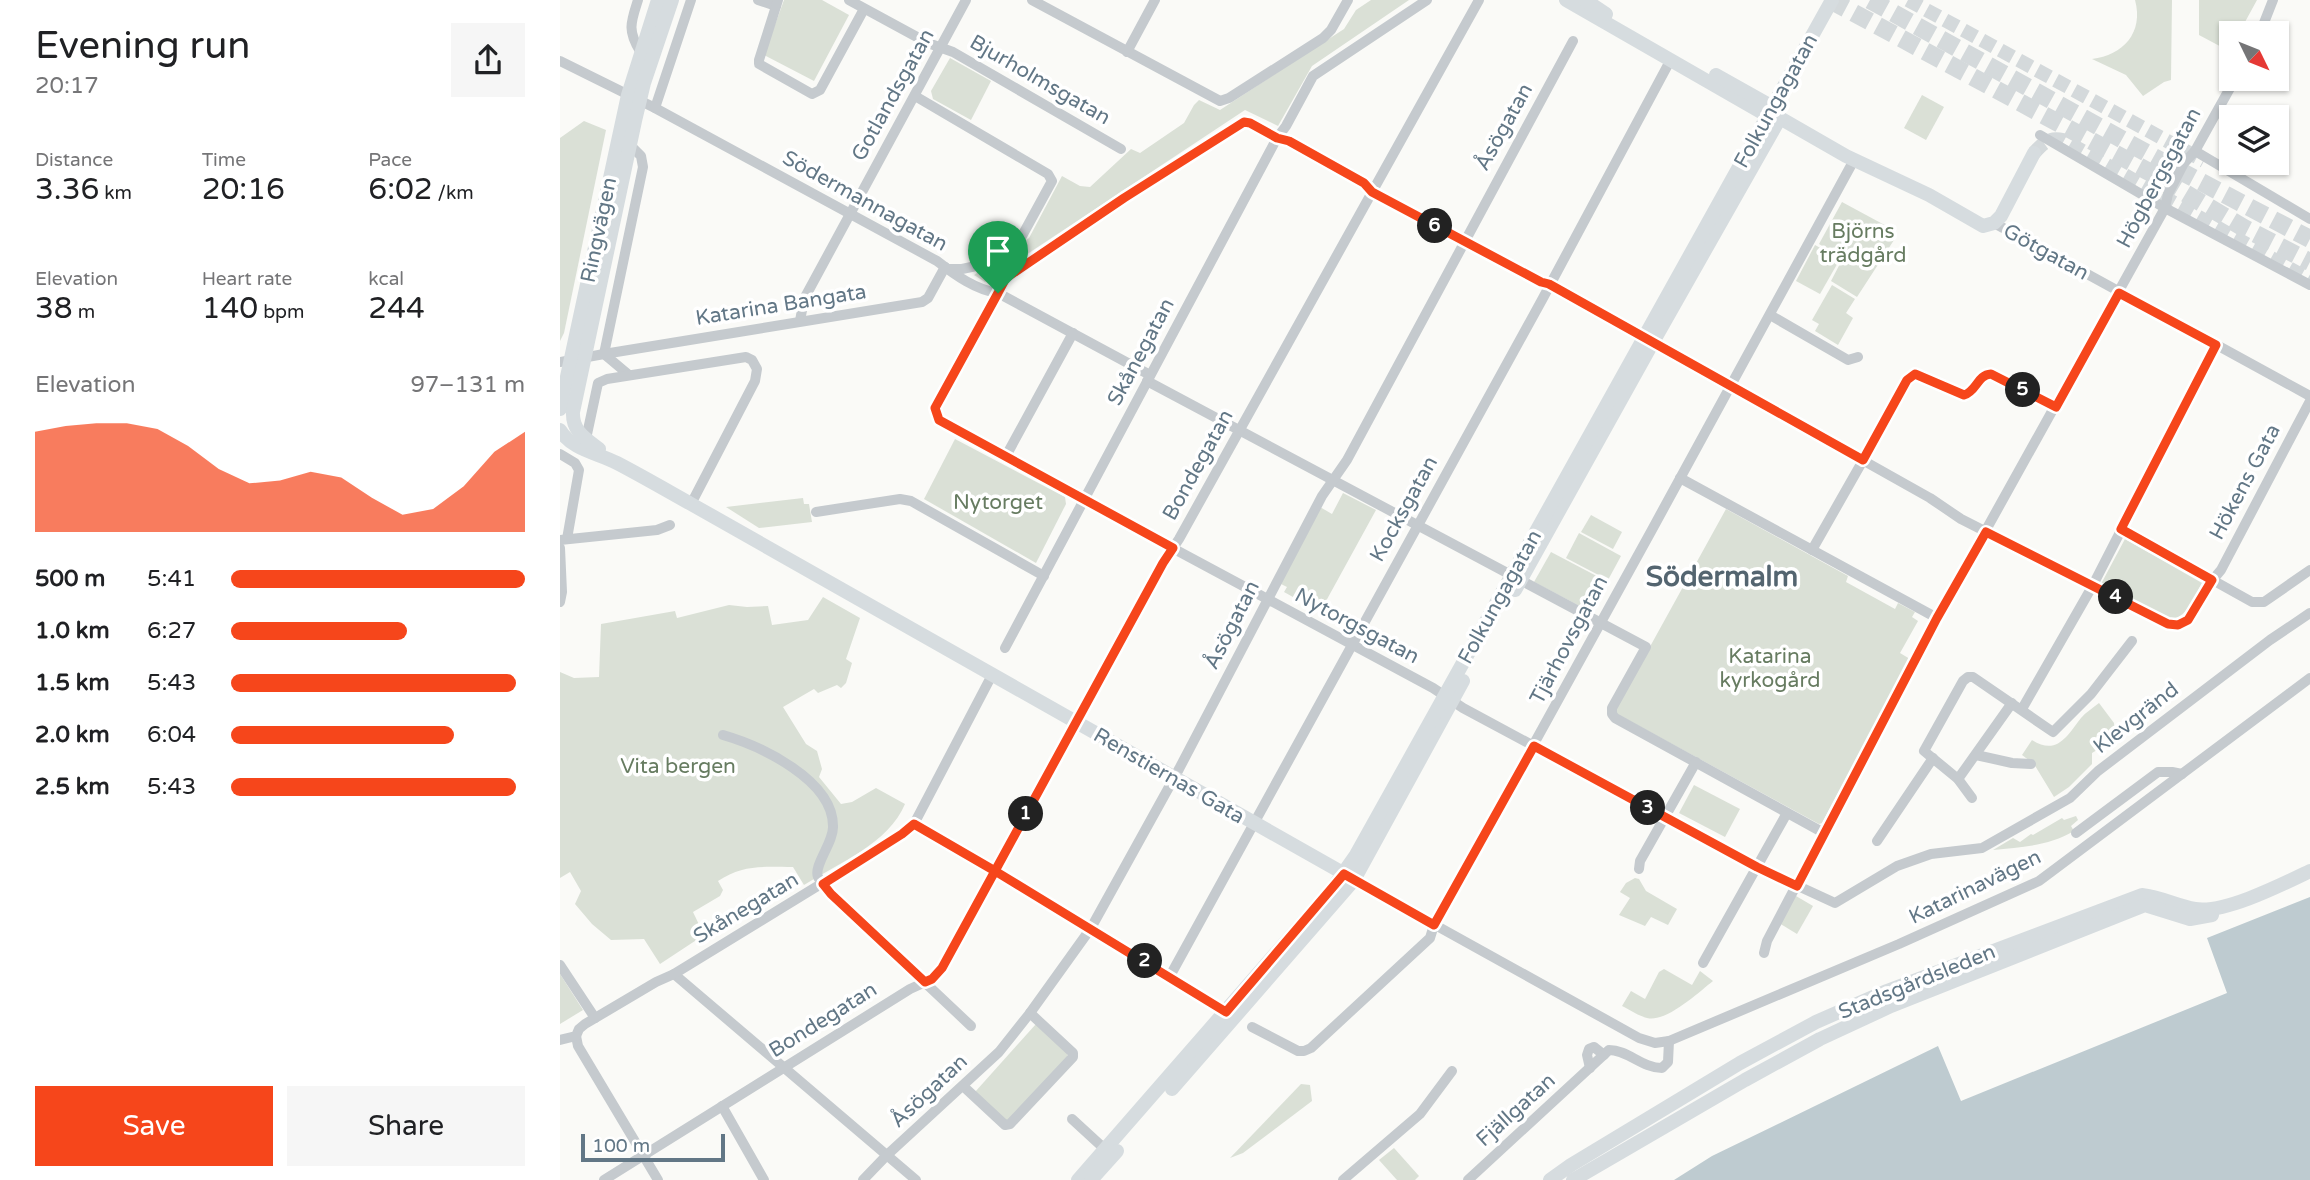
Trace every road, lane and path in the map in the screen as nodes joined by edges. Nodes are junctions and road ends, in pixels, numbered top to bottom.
1 (638, 0) edge
2 (658, 0) edge
3 (672, 0) edge
4 (691, 0) edge
5 (758, 0) edge
6 (849, 0) edge
7 (966, 0) edge
8 (1032, 0) edge
9 (1155, 0) edge
10 (1348, 0) edge
11 (1427, 0) edge
12 (1479, 0) edge
13 (1566, 0) edge
14 (1832, 0) edge
15 (2273, 0) edge
16 (777, 3) edge
17 (1589, 5) edge
18 (864, 9) junction
19 (2265, 21) edge
20 (1573, 41) dead end
21 (941, 48) junction
22 (640, 51) junction
23 (1127, 52) junction
24 (560, 61) edge
25 (1670, 61) junction
26 (2228, 91) edge
27 (915, 96) junction
28 (634, 98) junction
29 (655, 108) junction
30 (1774, 114) junction
31 (2040, 135) dead end
32 (1277, 138) junction
33 (630, 145) junction
34 (1121, 149) dead end
35 (2195, 151) junction
36 (2034, 153) tunnel mouth
37 (1854, 160) junction
38 (1372, 192) junction
39 (2165, 208) junction
40 (850, 214) junction
41 (2310, 219) edge
42 (1994, 223) junction
43 (1463, 242) junction
44 (946, 268) junction
45 (1549, 284) junction
46 (2310, 285) edge
47 (998, 293) junction
48 (2119, 293) junction
49 (1770, 316) junction
50 (800, 321) junction
51 (1073, 333) junction
52 (1648, 340) junction
53 (2216, 345) junction
54 (604, 354) junction
55 (1858, 357) dead end
56 (571, 361) edge
57 (629, 375) junction
58 (1149, 378) junction
59 (1731, 388) junction
60 (2310, 398) edge
61 (2056, 407) junction
62 (560, 409) edge
63 (1239, 431) junction
64 (563, 434) edge
65 (588, 444) junction
66 (560, 454) edge
67 (1006, 456) junction
68 (1863, 460) junction
69 (1680, 478) junction
70 (1331, 481) junction
71 (1083, 500) junction
72 (691, 504) junction
73 (816, 512) dead end
74 (670, 525) dead end
75 (1417, 526) junction
76 (2121, 529) junction
77 (1986, 532) junction
78 (564, 540) edge
79 (560, 548) edge
80 (1173, 548) junction
81 (1812, 550) junction
82 (2310, 570) edge
83 (1044, 576) junction
84 (1516, 578) junction
85 (2212, 580) junction
86 (2092, 585) junction
87 (1266, 599) junction
88 (560, 601) edge
89 (2310, 613) edge
90 (1937, 618) junction
91 (1600, 623) junction
92 (2132, 641) dead end
93 (1352, 644) junction
94 (1005, 648) dead end
95 (992, 675) junction
96 (2310, 678) edge
97 (1449, 698) junction
98 (2012, 703) junction
99 (2022, 709) junction
100 (1076, 722) junction
101 (723, 735) dead end
102 (1534, 746) junction
103 (1929, 755) junction
104 (1976, 755) junction
105 (1696, 762) junction
106 (2031, 764) dead end
107 (2182, 774) junction
108 (1174, 778) junction
109 (1958, 779) junction
110 (1972, 798) dead end
111 (1787, 813) junction
112 (1664, 817) junction
113 (914, 824) junction
114 (1254, 824) junction
115 (1824, 833) junction
116 (2076, 833) dead end
117 (1877, 841) dead end
118 (1757, 867) junction
119 (1639, 869) dead end
120 (995, 871) junction
121 (2310, 873) edge
122 (1349, 877) junction
123 (823, 884) junction
124 (1797, 886) junction
125 (1835, 903) joint
126 (1434, 925) junction
127 (1091, 928) junction
128 (1764, 953) dead end
129 (1703, 963) dead end
130 (560, 965) edge
131 (674, 974) junction
132 (1170, 976) junction
133 (925, 982) junction
134 (1226, 1012) junction
135 (1030, 1013) junction
136 (595, 1018) junction
137 (971, 1026) dead end
138 (1252, 1027) dead end
139 (576, 1036) junction
140 (560, 1040) edge
141 (1669, 1041) junction
142 (1655, 1043) joint
143 (784, 1067) junction
144 (1452, 1071) dead end
145 (963, 1086) junction
146 (722, 1107) junction
147 (1072, 1119) dead end
148 (1640, 1133) junction
149 (1109, 1153) junction
150 (887, 1155) junction
151 (643, 1156) junction
152 (604, 1180) edge
153 (657, 1180) edge
154 (764, 1180) edge
155 (863, 1180) edge
156 (916, 1180) edge
157 (1078, 1180) edge
158 (1091, 1180) edge
159 (1343, 1180) edge
160 (1468, 1180) edge
161 (1550, 1180) edge
162 (1573, 1180) edge

1 - 22 street, Ringvägen
2 - 22 street, Ringvägen
3 - 28 street, Ringvägen
4 - 29 street
5 - 16 street
6 - 18 street, Bjurholmsgatan
7 - 21 street, Gotlandsgatan
8 - 23 street
9 - 23 street
10 - 23 street
11 - 32 street, Skånegatan
12 - 38 street, Bondegatan
13 - 17 street, Götgatan
14 - 30 street, Folkungagatan
15 - 19 street
16 - 18 street
17 - 25 street, Götgatan
17 - 30 street, Götgatan
18 - 21 street, Bjurholmsgatan
20 - 43 street, Åsögatan
21 - 27 street, Gotlandsgatan
21 - 34 street, Bjurholmsgatan
22 - 28 street, Ringvägen
24 - 28 street, Södermannagatan
25 - 30 street, Götgatan
25 - 45 street, Kocksgatan
26 - 35 street, Högbergsgatan
27 - 40 street, Gotlandsgatan
27 - 44 street
28 - 29 street, Södermannagatan
28 - 33 street, Ringvägen
28 - 56 street, Ringvägen
29 - 40 street, Södermannagatan
30 - 37 street, Götgatan
30 - 52 street, Folkungagatan
31 - 39 street
32 - 38 street
32 - 47 street
32 - 58 street, Skånegatan
33 - 54 street, Ringvägen
33 - 56 street, Ringvägen
35 - 39 street, Högbergsgatan
35 - 41 street
36 - 42 street
37 - 42 street, Götgatan
37 - 49 street, Tjärhovsgatan
38 - 43 street
38 - 63 street, Bondegatan
39 - 46 street
39 - 48 street, Högbergsgatan
40 - 44 street, Södermannagatan
40 - 50 street, Gotlandsgatan
42 - 48 street, Götgatan
43 - 45 street
43 - 70 street, Åsögatan
44 - 47 street, Södermannagatan
44 - 50 street, Katarina Bangata
45 - 52 street
45 - 75 street, Kocksgatan
47 - 51 street, Södermannagatan
47 - 67 street
48 - 53 street, Götgatan
48 - 61 street, Högbergsgatan
49 - 55 street
49 - 59 street, Tjärhovsgatan
50 - 54 street, Katarina Bangata
51 - 58 street, Södermannagatan
51 - 67 street
52 - 59 street
52 - 84 street, Folkungagatan
53 - 60 street, Götgatan
53 - 76 street
54 - 56 street, Katarina Bangata
54 - 57 street
56 - 62 street, Ringvägen
56 - 65 street, Ringvägen
57 - 65 street
57 - 72 street
58 - 63 street, Södermannagatan
58 - 71 street, Skånegatan
59 - 68 street
59 - 69 street, Tjärhovsgatan
60 - 85 street, Hökens Gata
61 - 68 street
61 - 77 street, Högbergsgatan
63 - 70 street, Södermannagatan
63 - 80 street, Bondegatan
64 - 65 street
65 - 72 street, Renstiernas Gata
66 - 78 street
67 - 71 street
68 - 77 street
68 - 81 street
69 - 81 street
69 - 91 street, Tjärhovsgatan
70 - 75 street, Södermannagatan
70 - 87 street, Åsögatan
71 - 80 street, Nytorgsgatan
71 - 83 street, Skånegatan
72 - 95 street, Renstiernas Gata
73 - 83 street
74 - 78 street
75 - 84 street, Södermannagatan
75 - 93 street, Kocksgatan
76 - 85 street
76 - 86 street
77 - 86 street
77 - 90 street, Högbergsgatan
79 - 88 street
80 - 87 street, Nytorgsgatan
80 - 100 street, Bondegatan
81 - 90 street
82 - 85 street
83 - 94 street, Skånegatan
84 - 91 street, Södermannagatan
84 - 97 street, Folkungagatan
85 - 86 street, Hökens Gata
86 - 99 street
87 - 93 street, Nytorgsgatan
87 - 108 street, Åsögatan
89 - 125 street, Klevgränd
90 - 115 street, Högbergsgatan
91 - 102 street, Tjärhovsgatan
91 - 105 street, Södermannagatan
92 - 99 street
93 - 97 street, Nytorgsgatan
93 - 114 street, Kocksgatan
95 - 100 street, Renstiernas Gata
95 - 113 street, Skånegatan
96 - 107 street, Katarinavägen
97 - 102 street, Nytorgsgatan
97 - 122 street, Folkungagatan
98 - 99 street
98 - 103 street
98 - 104 street
100 - 108 street, Renstiernas Gata
100 - 120 street, Bondegatan
101 - 123 street
102 - 112 street, Nytorgsgatan
102 - 126 street, Tjärhovsgatan
103 - 109 street
103 - 117 street
104 - 106 street
104 - 109 street
105 - 111 street
105 - 112 street
107 - 116 street
107 - 141 street, Katarinavägen
108 - 114 street, Renstiernas Gata
108 - 127 street, Åsögatan
109 - 110 street
111 - 115 street
111 - 118 street
112 - 118 street, Nytorgsgatan
112 - 119 street
113 - 120 street
113 - 123 street, Skånegatan
114 - 122 street, Renstiernas Gata
114 - 132 street, Kocksgatan
115 - 124 street, Högbergsgatan
118 - 124 street, Nytorgsgatan
118 - 129 street
120 - 127 street
120 - 133 street, Bondegatan
121 - 148 street, Stadsgårdsleden
122 - 126 street, Renstiernas Gata
122 - 134 street, Folkungagatan
122 - 149 street, Folkungagatan
123 - 131 street, Skånegatan
123 - 133 street
124 - 125 street, Nytorgsgatan
124 - 128 street, Högbergsgatan
126 - 138 street, Tjärhovsgatan
126 - 142 street, Renstiernas Gata
127 - 132 street
127 - 135 street, Åsögatan
130 - 136 street
131 - 136 street, Skånegatan
131 - 143 street
132 - 134 street
133 - 137 street
133 - 143 street, Bondegatan
134 - 149 street, Folkungagatan
135 - 145 street, Åsögatan
135 - 145 street
136 - 139 street, Skånegatan
139 - 140 street, Skånegatan
139 - 151 street
141 - 142 street, Katarinavägen
141 - 160 street, Fjällgatan
143 - 146 street, Bondegatan
143 - 150 street
144 - 159 street
145 - 150 street, Åsögatan
146 - 151 street, Bondegatan
146 - 154 street
147 - 149 street
148 - 161 street, Stadsgårdsleden
148 - 162 street, Stadsgårdsleden
149 - 157 street, Folkungagatan
149 - 158 street, Folkungagatan
150 - 155 street, Åsögatan
150 - 156 street
151 - 152 street, Bondegatan
151 - 153 street

